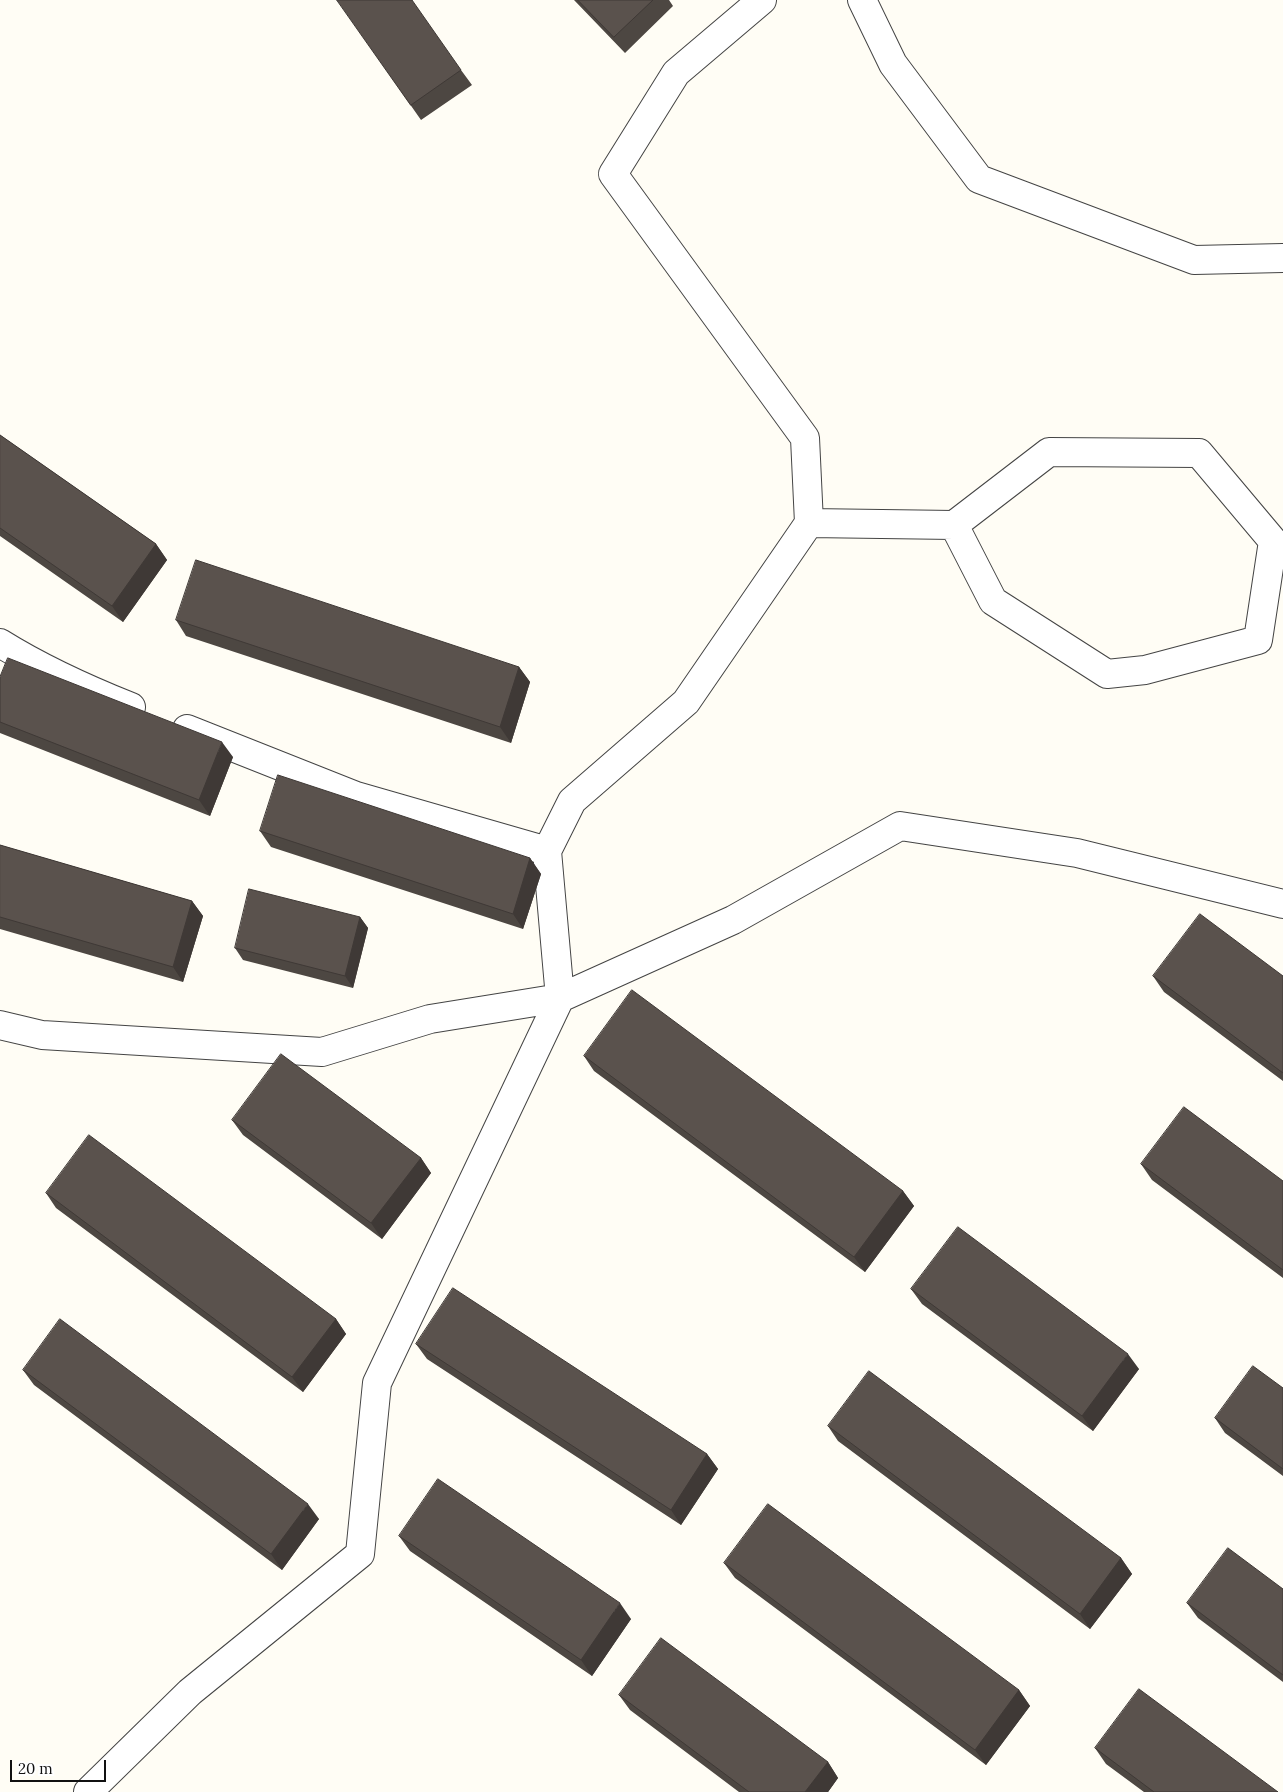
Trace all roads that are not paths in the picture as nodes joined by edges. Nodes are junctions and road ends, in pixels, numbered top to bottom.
1 (762, 0) edge
2 (862, 0) edge
3 (1283, 258) edge
4 (809, 523) junction
5 (954, 525) junction
6 (0, 642) edge
7 (547, 851) junction
8 (1283, 904) edge
9 (560, 998) junction
10 (0, 1025) edge
11 (88, 1792) edge

1 - 4 street
2 - 3 street
4 - 5 street
4 - 7 street
5 - 5 street
6 - 7 street
7 - 9 street
8 - 9 street
9 - 10 street
9 - 11 street

